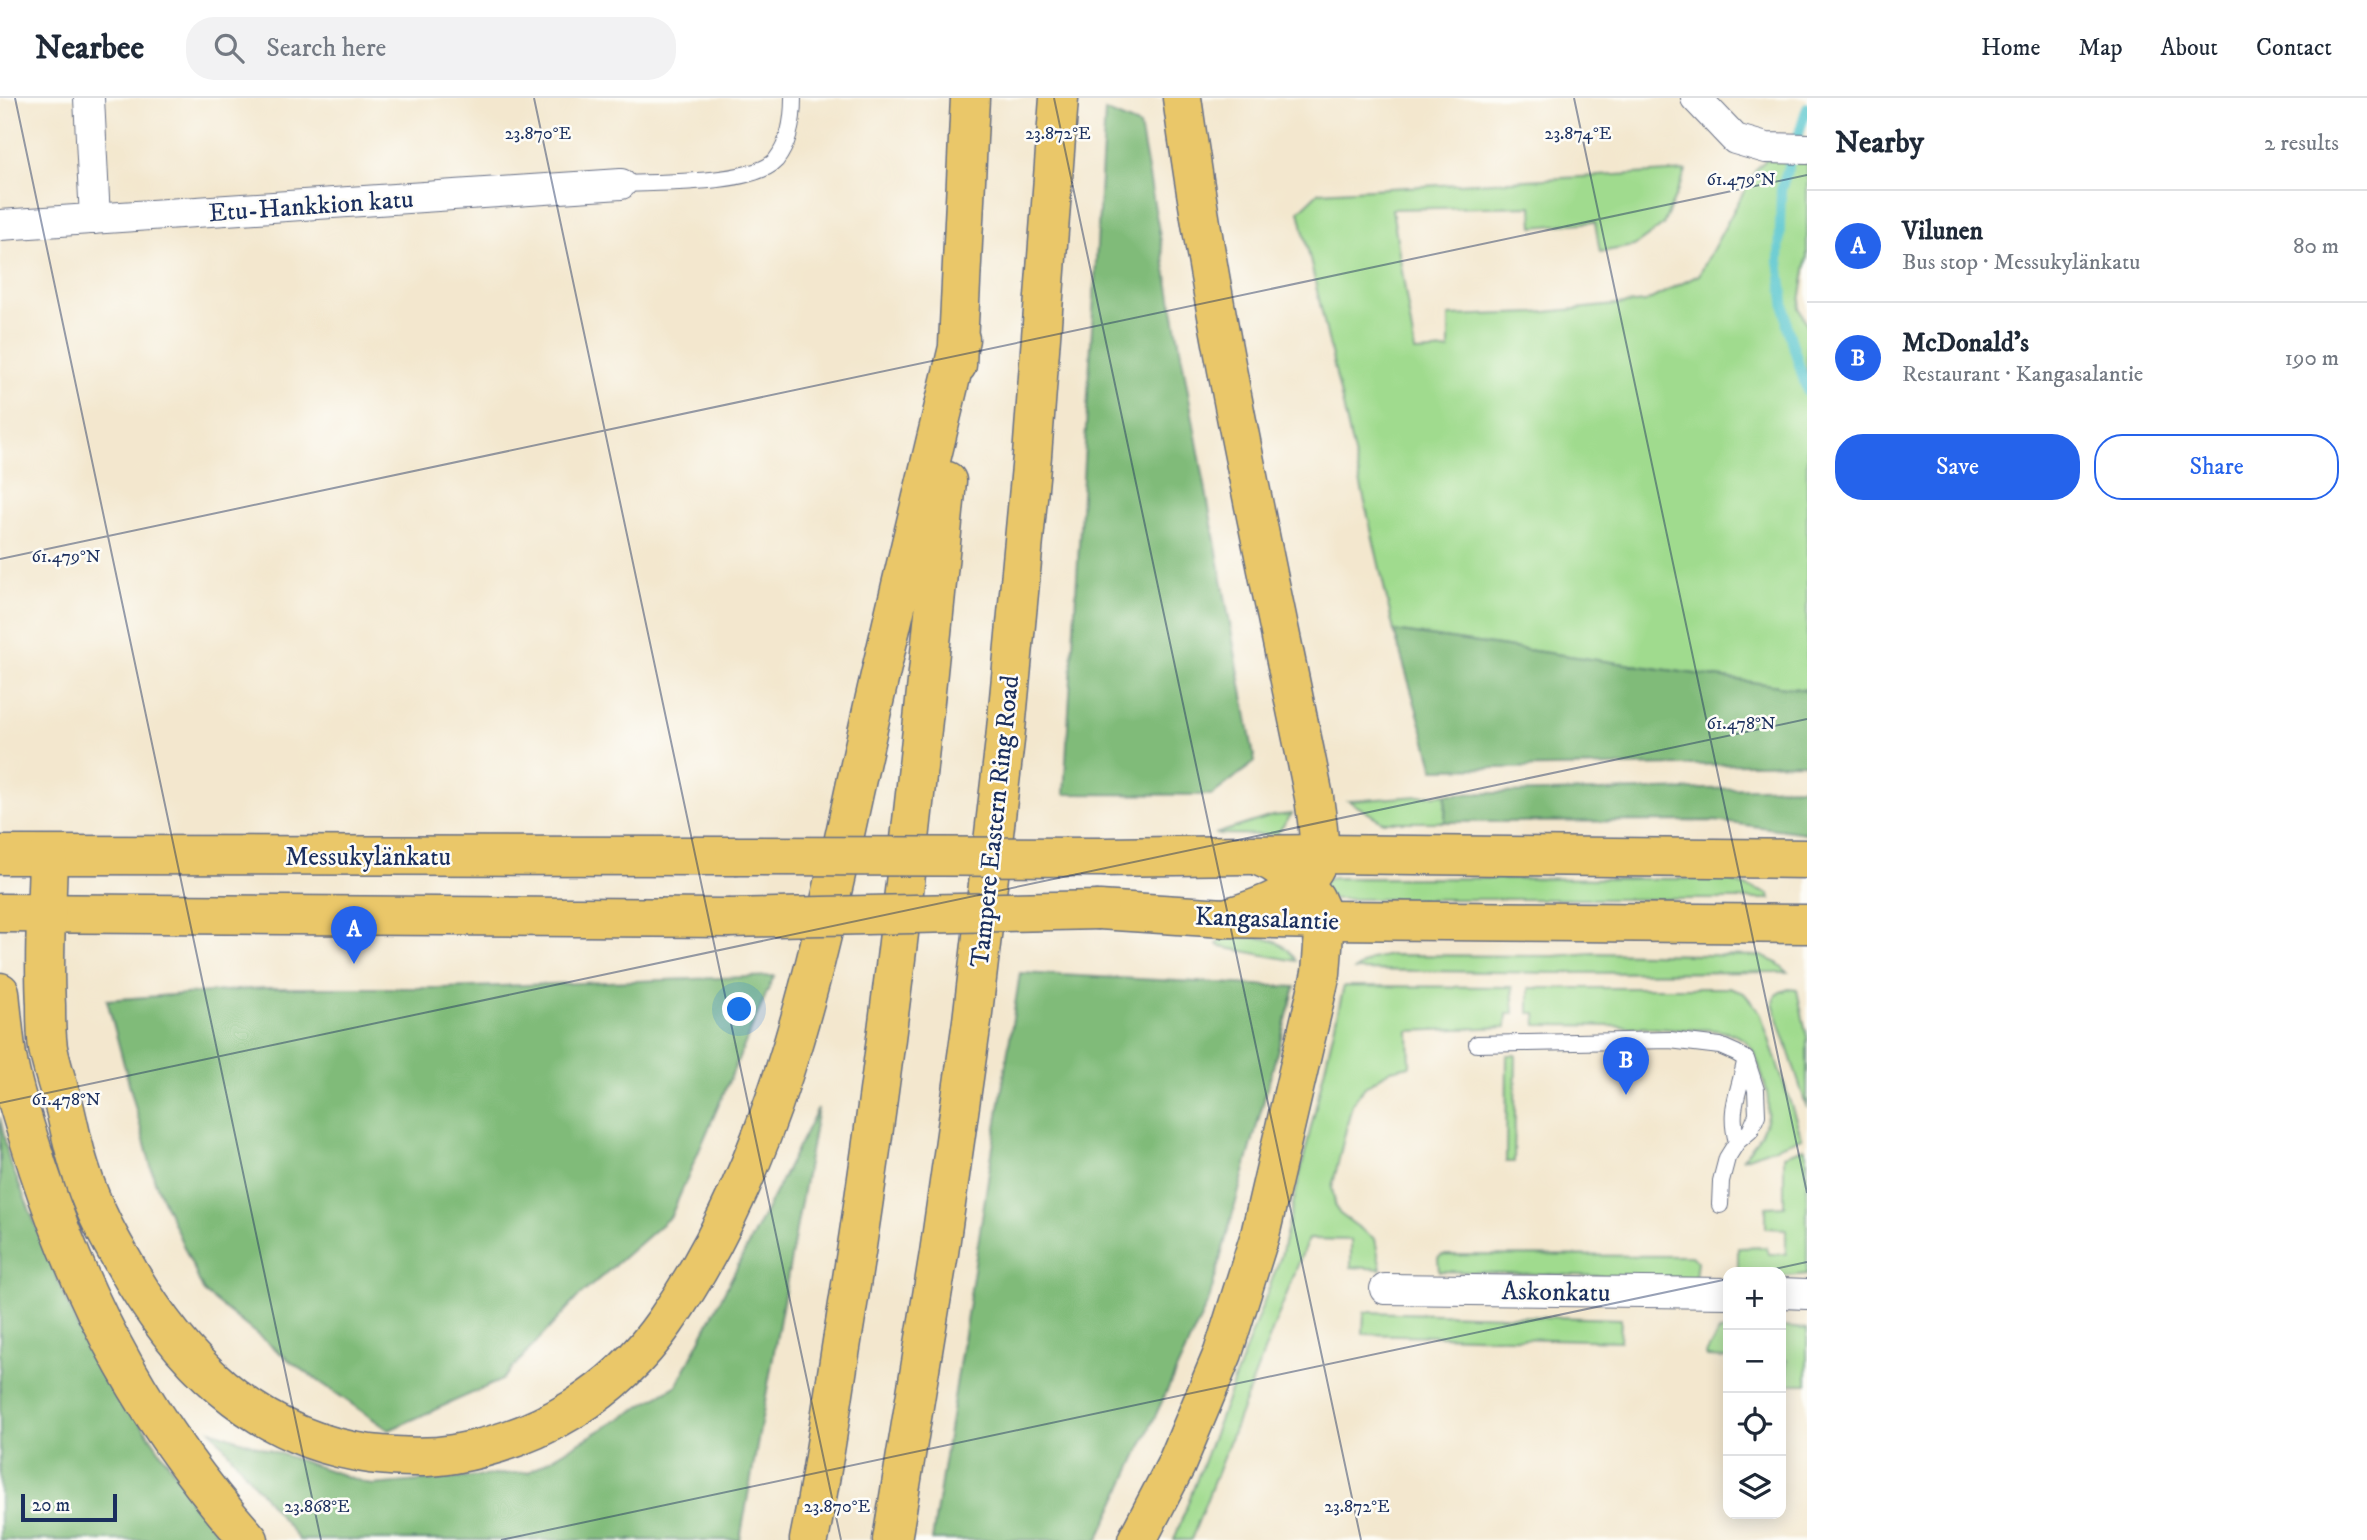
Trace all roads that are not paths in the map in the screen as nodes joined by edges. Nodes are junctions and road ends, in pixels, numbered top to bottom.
1 (89, 98) edge
2 (793, 98) edge
3 (970, 98) edge
4 (1059, 98) edge
5 (1182, 98) edge
6 (1696, 98) edge
7 (1807, 149) edge
8 (621, 184) joint
9 (95, 219) junction
10 (0, 225) edge
11 (960, 339) junction
12 (0, 855) edge
13 (48, 856) junction
14 (1807, 859) edge
15 (1311, 869) junction
16 (0, 913) edge
17 (46, 913) junction
18 (1225, 918) junction
19 (1325, 920) junction
20 (1807, 924) edge
21 (0, 992) edge
22 (1477, 1044) dead end
23 (1746, 1059) junction
24 (1737, 1142) junction
25 (1720, 1205) dead end
26 (1385, 1289) dead end
27 (1723, 1293) edge
28 (1786, 1293) edge
29 (1807, 1294) edge
30 (249, 1540) edge
31 (809, 1540) edge
32 (892, 1540) edge
33 (1138, 1540) edge

1 - 9 street
2 - 8 lane
3 - 11 main road
4 - 32 main road, Tampere Eastern Ring Road
5 - 15 main road
6 - 7 street
8 - 9 street, Etu-Hankkion katu
9 - 10 street, Etu-Hankkion katu
11 - 17 main road
11 - 31 main road
12 - 13 main road, Messukylänkatu
13 - 15 main road, Messukylänkatu, bridge
13 - 17 main road
14 - 15 main road
15 - 18 main road
15 - 19 main road
16 - 17 main road
17 - 18 main road, Kangasalantie, bridge
18 - 19 main road, Kangasalantie
19 - 20 main road, Kangasalantie
19 - 33 main road
21 - 30 main road
22 - 23 lane
23 - 24 lane
23 - 24 lane
24 - 25 lane
26 - 27 street, Askonkatu
28 - 29 street

